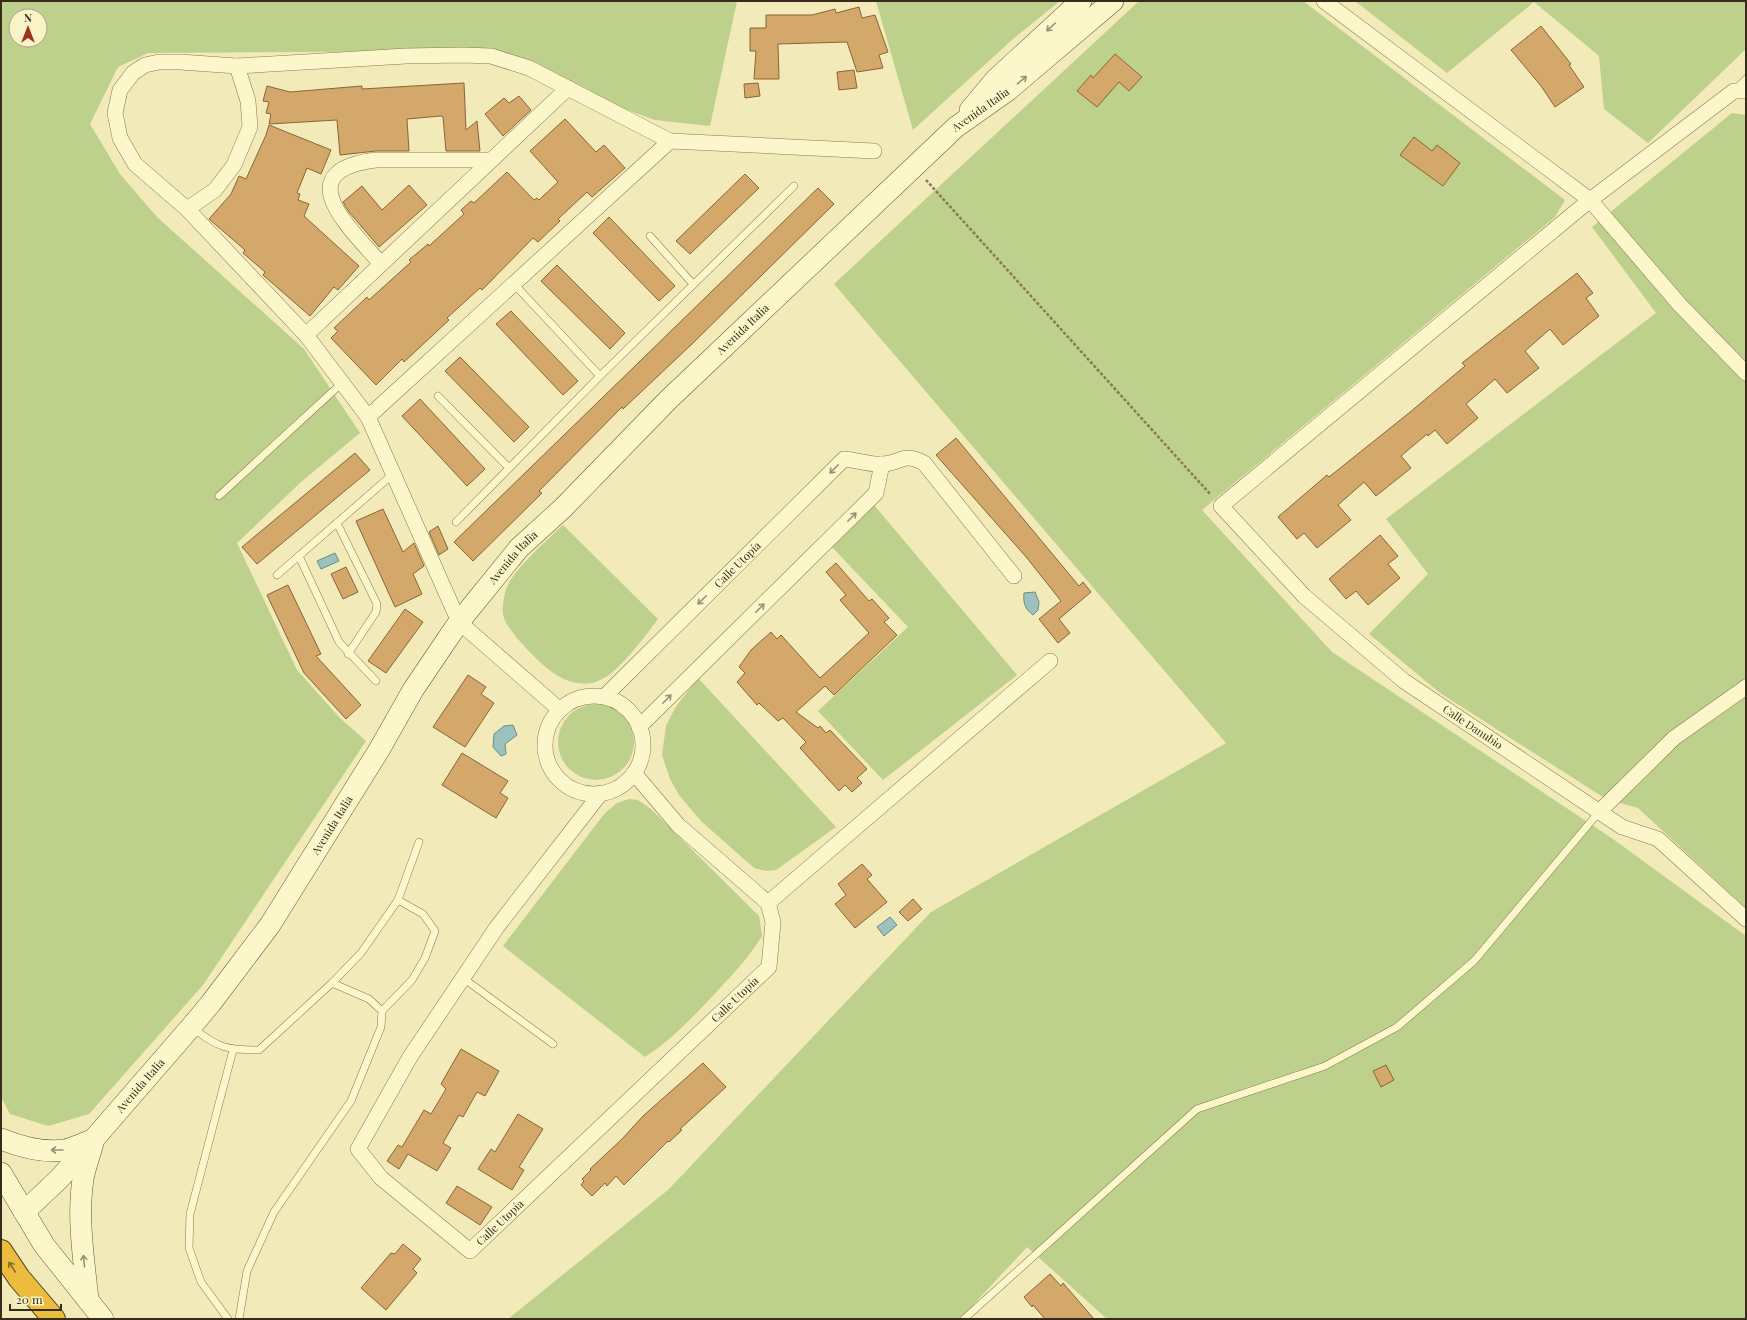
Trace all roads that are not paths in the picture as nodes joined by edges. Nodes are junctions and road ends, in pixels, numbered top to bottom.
1 (1081, 1) edge
2 (1113, 1) edge
3 (1324, 1) edge
4 (237, 66) junction
5 (1746, 79) edge
6 (568, 88) junction
7 (1740, 91) edge
8 (956, 127) junction
9 (670, 142) junction
10 (874, 151) dead end
11 (489, 160) junction
12 (794, 186) dead end
13 (1590, 200) junction
14 (187, 209) junction
15 (650, 236) dead end
16 (381, 264) junction
17 (514, 284) junction
18 (694, 284) junction
19 (306, 335) junction
20 (1746, 372) edge
21 (600, 376) junction
22 (342, 383) junction
23 (438, 396) dead end
24 (368, 417) junction
25 (882, 464) junction
26 (509, 468) junction
27 (393, 474) junction
28 (219, 496) dead end
29 (456, 522) dead end
30 (337, 523) junction
31 (299, 556) junction
32 (277, 575) dead end
33 (1014, 576) dead end
34 (459, 622) junction
35 (348, 654) junction
36 (1050, 660) dead end
37 (376, 681) dead end
38 (1746, 687) edge
39 (604, 697) junction
40 (560, 710) junction
41 (639, 727) junction
42 (634, 773) junction
43 (601, 793) junction
44 (1599, 812) junction
45 (419, 842) dead end
46 (398, 900) junction
47 (768, 903) junction
48 (1746, 919) edge
49 (463, 978) junction
50 (332, 983) junction
51 (382, 1011) junction
52 (191, 1027) junction
53 (553, 1044) dead end
54 (233, 1050) junction
55 (1, 1139) edge
56 (95, 1139) junction
57 (1, 1173) edge
58 (24, 1212) junction
59 (1, 1251) edge
60 (88, 1300) junction
61 (54, 1319) edge
62 (103, 1319) edge
63 (228, 1319) edge
64 (239, 1319) edge
65 (964, 1319) edge

1 -> 8 street
8 -> 2 street, Avenida Italia
3 - 13 street
4 - 6 street
4 - 14 street
4 - 14 street
5 - 7 lane
6 - 9 street
6 - 11 street
7 - 13 street
8 - 34 street, Avenida Italia
9 - 10 street
9 - 17 street
11 - 16 street
11 - 16 street
12 - 18 lane
13 - 20 street
13 - 44 street, Calle Danubio
14 - 19 street
15 - 18 lane
16 - 19 street
17 - 21 lane
17 - 24 street
18 - 21 lane
19 - 22 street
21 - 26 lane
22 - 24 street
22 - 28 lane
23 - 26 lane
24 - 27 street
25 - 33 street, Calle Utopía
25 -> 39 street, Calle Utopía
41 -> 25 street
26 - 29 lane
27 - 30 lane
27 - 34 street
30 - 31 lane
30 - 35 lane
31 - 32 lane
31 - 35 lane
34 - 40 street
34 - 52 street, Avenida Italia
35 - 37 lane
36 - 47 street
38 - 44 street
39 - 40 street
39 - 41 street
40 - 43 street
41 - 42 street
42 - 43 street
42 - 47 street
43 - 49 street, Calle Utopía
44 - 48 street, Calle Danubio
44 - 65 lane
45 - 46 lane
46 - 50 lane
46 - 51 lane
47 - 49 street, Calle Utopía
49 - 53 lane
50 - 51 lane
50 - 54 lane
51 - 64 lane
52 - 54 lane
52 - 56 street, Avenida Italia
54 - 63 lane
56 -> 55 street
56 - 58 street, Avenida Italia
60 -> 56 street
57 - 58 street
58 - 60 street
61 -> 59 highway
60 - 62 street

